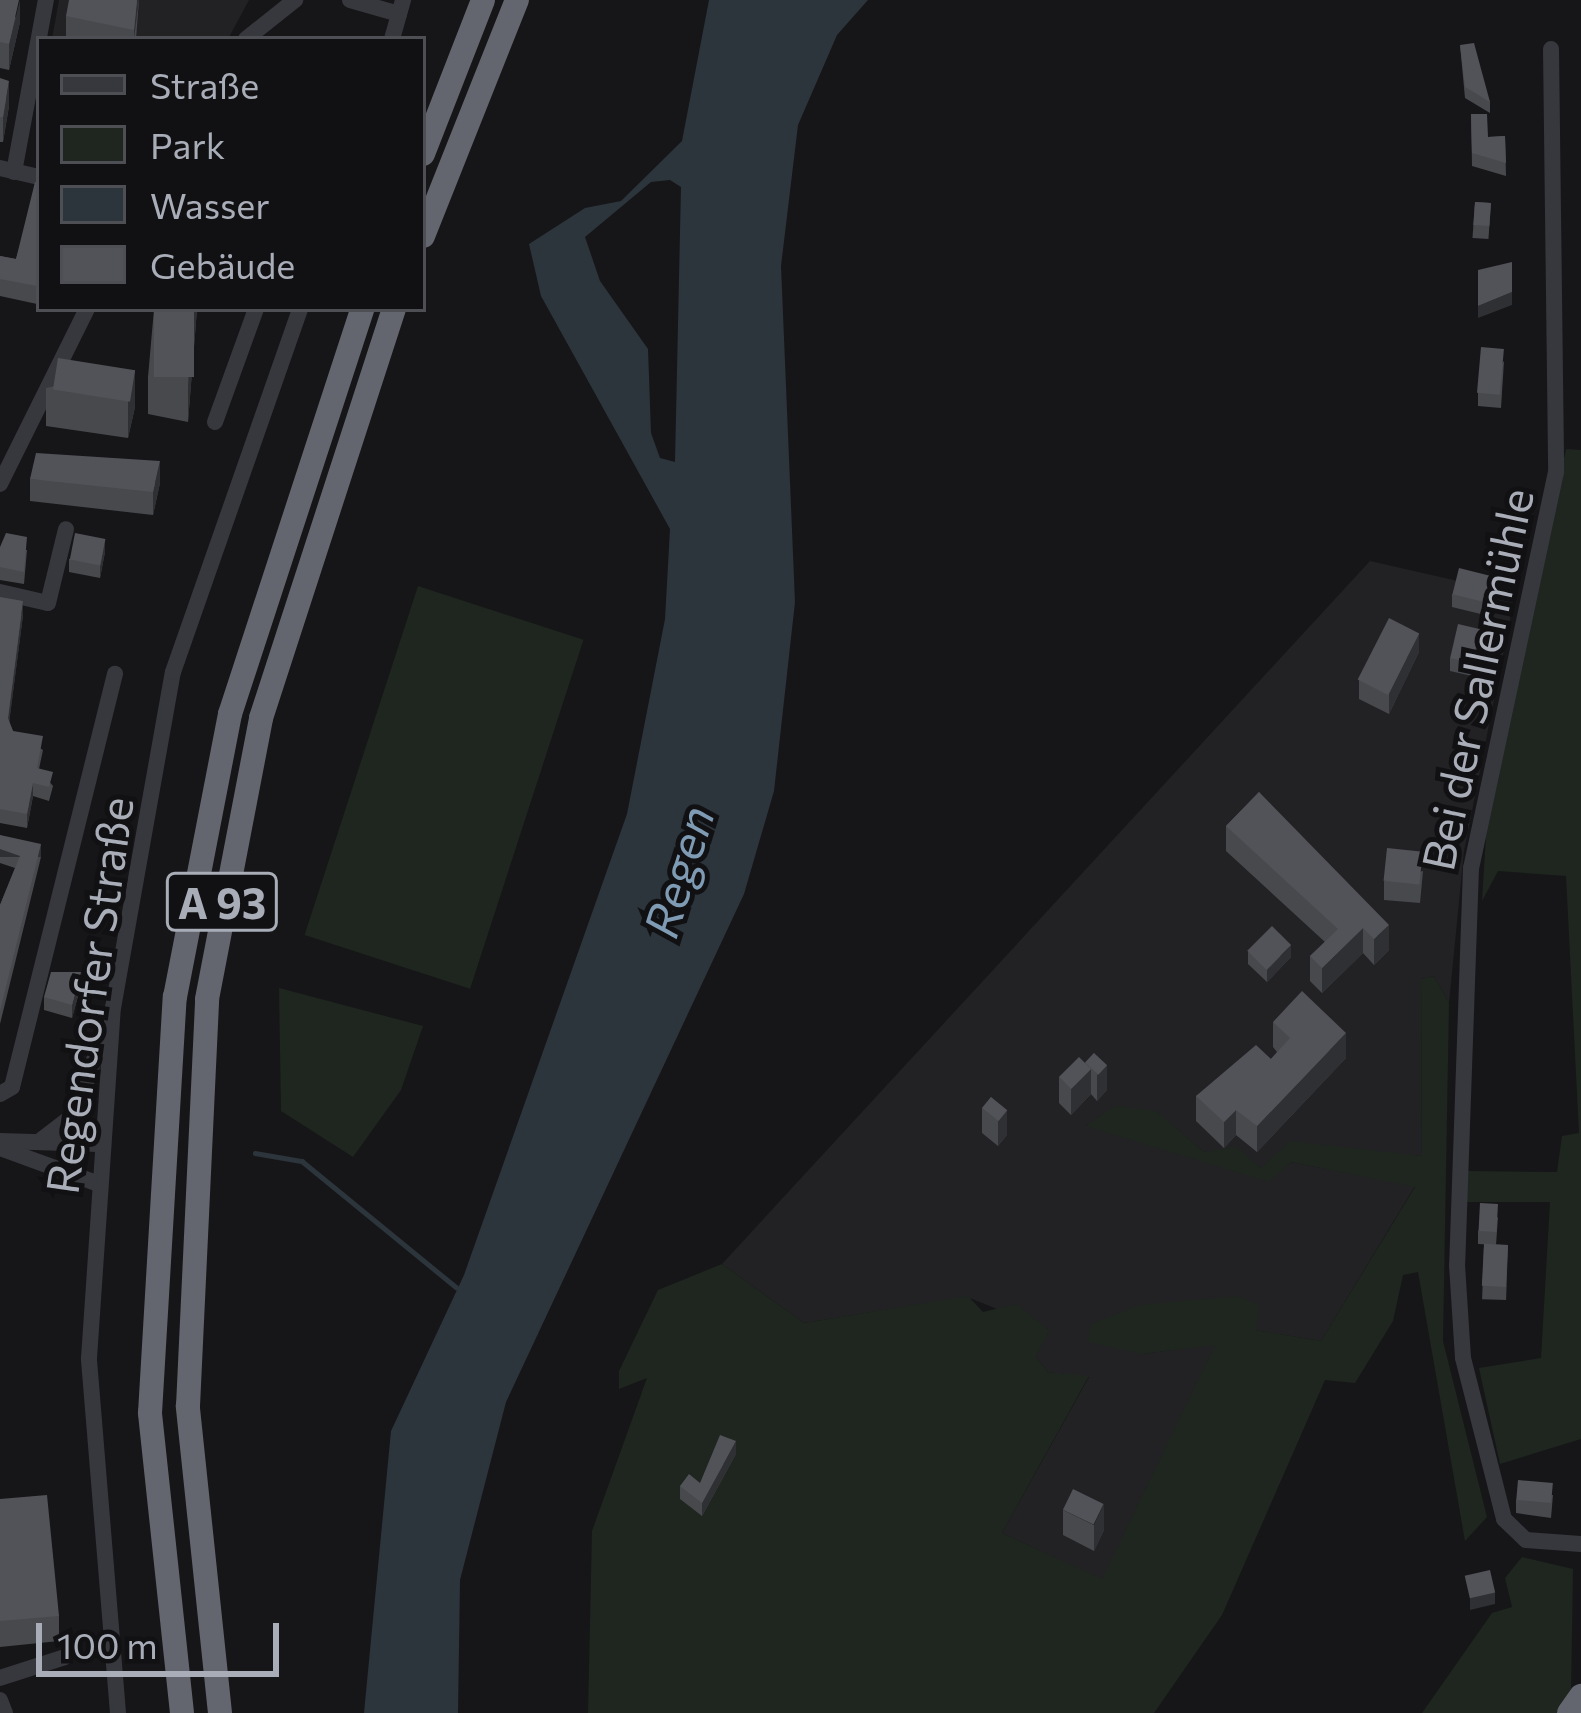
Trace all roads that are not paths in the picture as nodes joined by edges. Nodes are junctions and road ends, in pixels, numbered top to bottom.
1 (46, 0) edge
2 (296, 0) edge
3 (350, 0) edge
4 (483, 0) edge
5 (517, 0) edge
6 (401, 7) edge
7 (38, 36) edge
8 (250, 36) edge
9 (393, 36) edge
10 (36, 44) edge
11 (1551, 50) dead end
12 (426, 146) edge
13 (7, 170) edge
14 (426, 228) edge
15 (86, 312) edge
16 (255, 312) edge
17 (299, 312) edge
18 (361, 312) edge
19 (393, 312) edge
20 (215, 422) dead end
21 (0, 484) edge
22 (66, 529) dead end
23 (0, 592) edge
24 (115, 674) dead end
25 (113, 1008) junction
26 (0, 1094) edge
27 (41, 1140) junction
28 (0, 1144) edge
29 (99, 1144) junction
30 (96, 1184) junction
31 (1581, 1544) edge
32 (65, 1657) dead end
33 (0, 1678) edge
34 (1581, 1696) edge
35 (0, 1700) edge
36 (4, 1713) edge
37 (118, 1713) edge
38 (182, 1713) edge
39 (220, 1713) edge
40 (1569, 1713) edge

1 - 7 street
2 - 8 street
3 - 6 street
4 - 12 highway
5 - 14 highway
6 - 9 street
10 - 13 street
11 - 31 street, Bei der Sallermühle
15 - 21 street
16 - 20 street
17 - 25 street, Regendorfer Straße
18 - 38 highway, A 93
19 - 39 highway, A 93
22 - 23 street
24 - 26 street
25 - 27 street
25 - 29 street, Regendorfer Straße
27 - 28 street
27 - 29 street
28 - 30 street
29 - 30 street, Regendorfer Straße
30 - 37 street, Regendorfer Straße
32 - 33 street
34 - 40 highway
35 - 36 street

